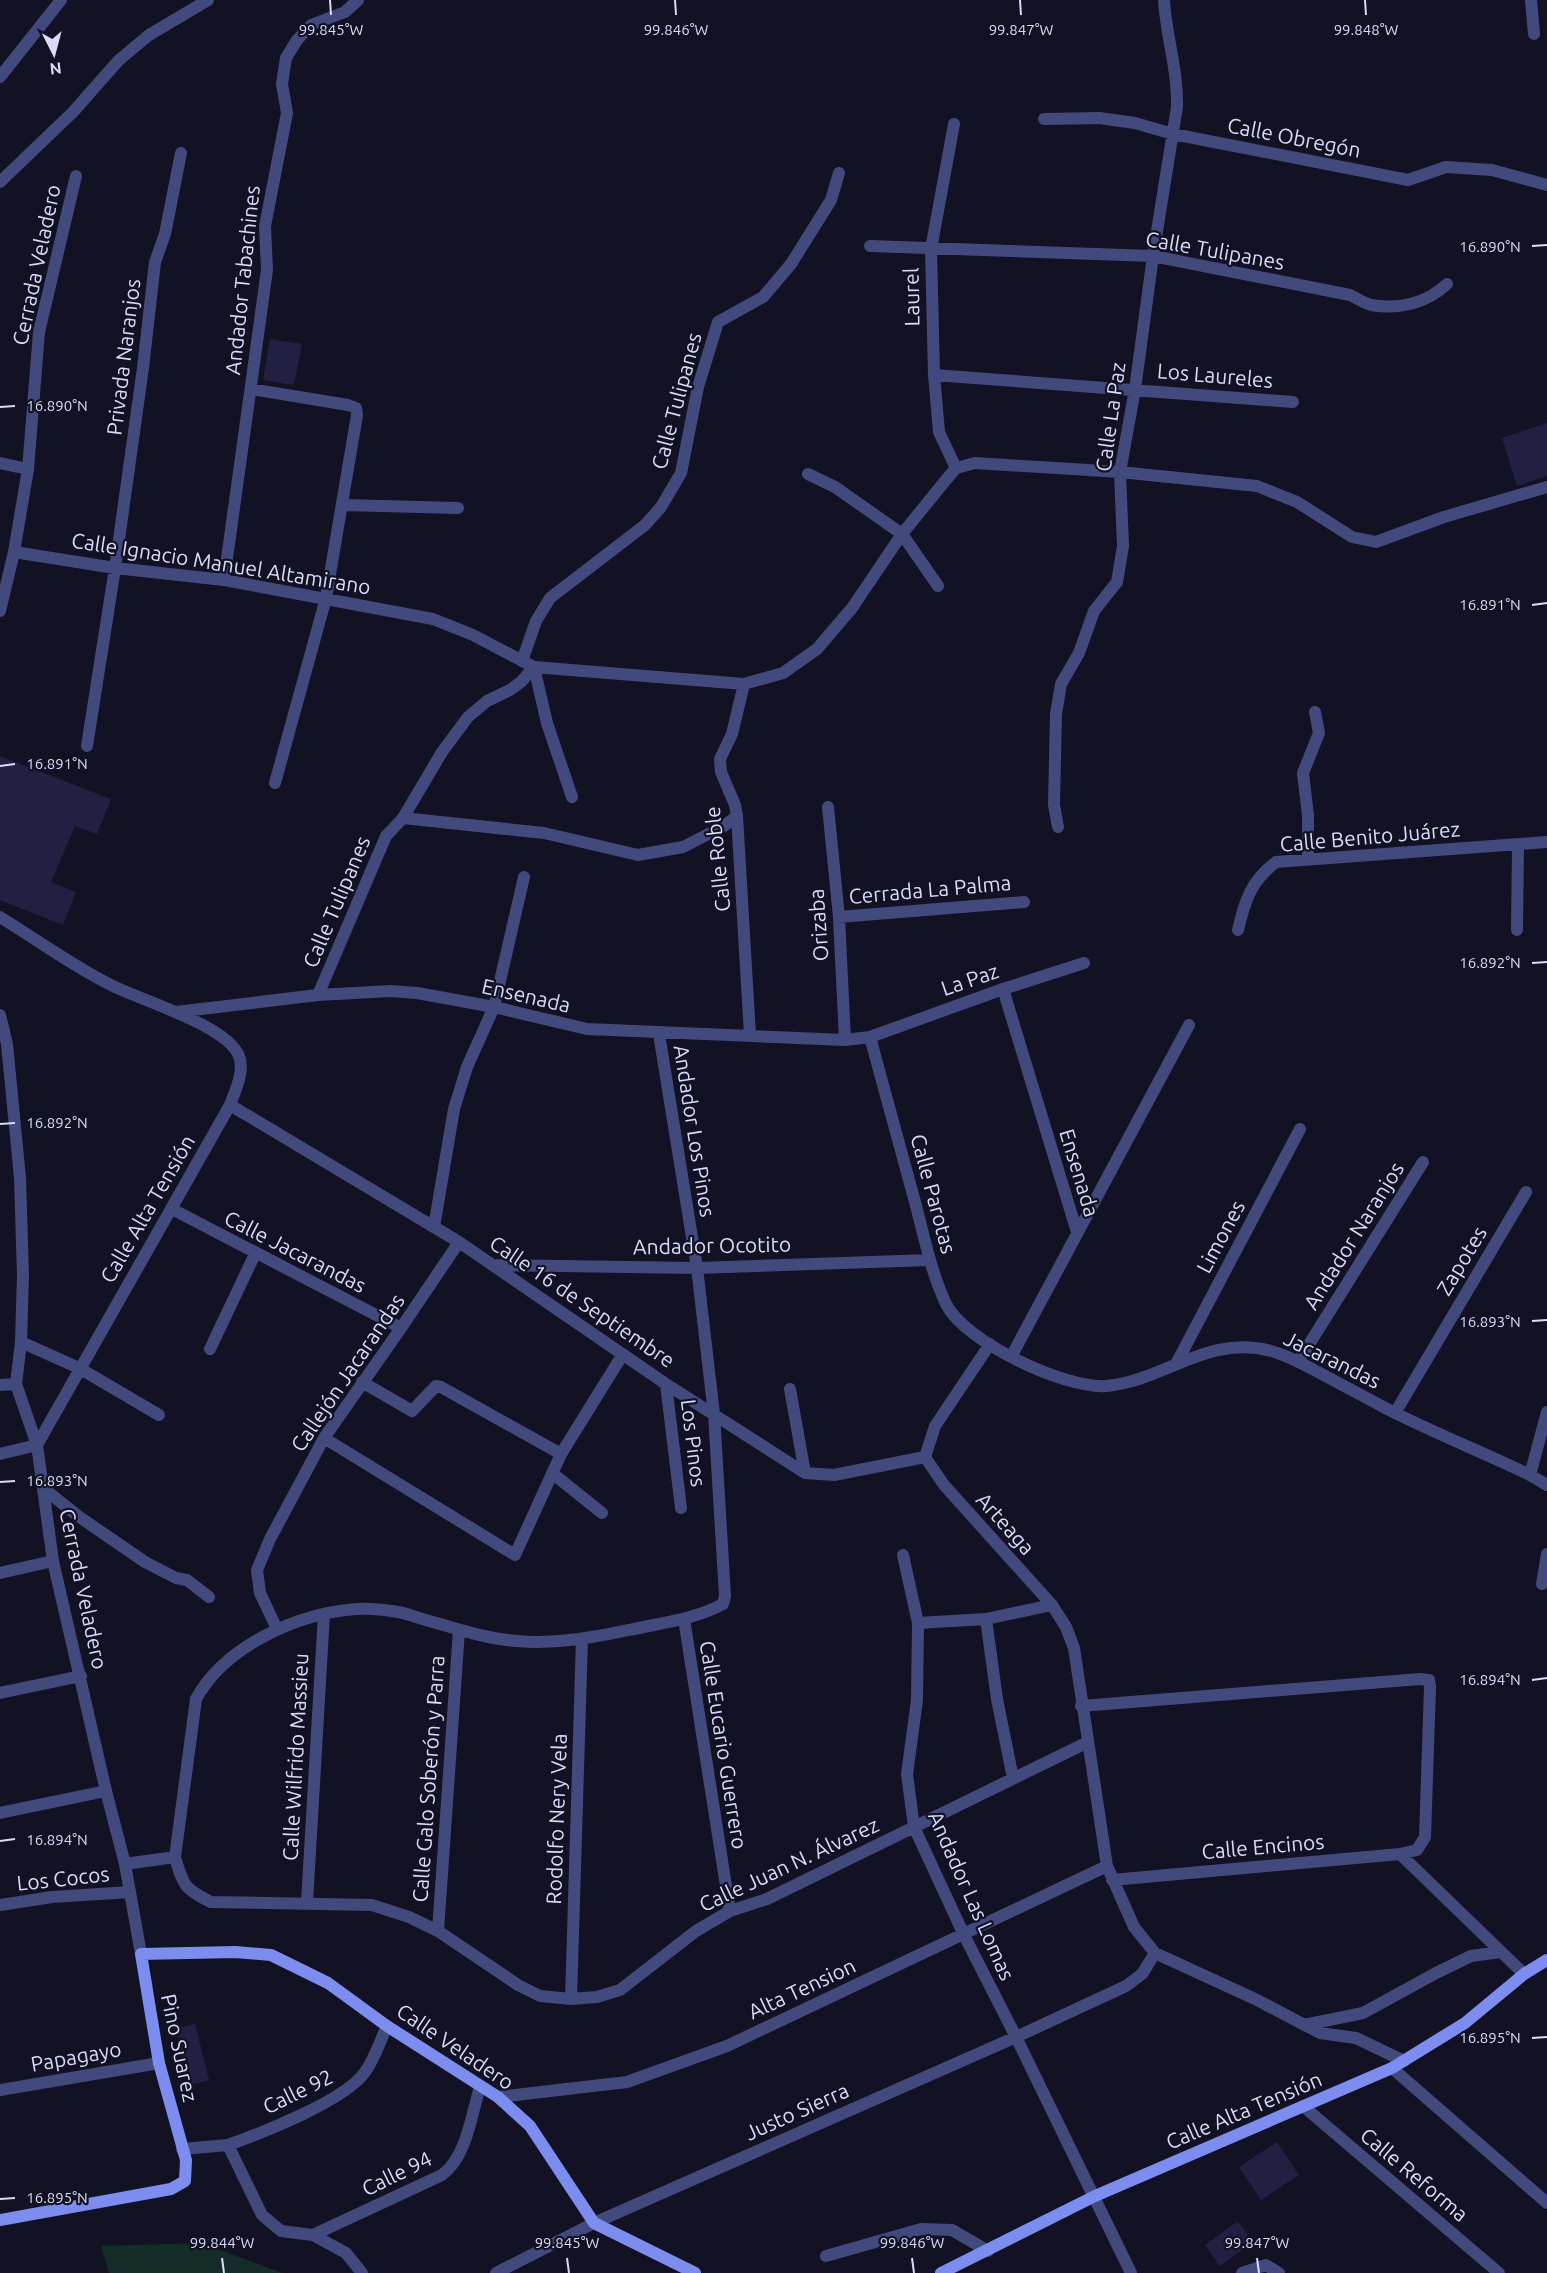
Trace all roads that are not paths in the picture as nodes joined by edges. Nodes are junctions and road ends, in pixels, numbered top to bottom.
1 (61, 0) edge
2 (208, 0) edge
3 (358, 0) edge
4 (1164, 0) edge
5 (1531, 0) edge
6 (1534, 34) dead end
7 (0, 77) edge
8 (1044, 118) dead end
9 (954, 124) dead end
10 (1173, 134) junction
11 (181, 153) dead end
12 (839, 173) dead end
13 (76, 176) dead end
14 (0, 182) edge
15 (1547, 185) edge
16 (870, 246) dead end
17 (931, 249) junction
18 (1153, 256) junction
19 (1447, 284) dead end
20 (934, 375) junction
21 (251, 389) junction
22 (1135, 389) junction
23 (1293, 402) dead end
24 (0, 463) edge
25 (956, 468) junction
26 (28, 469) junction
27 (1120, 472) junction
28 (808, 474) dead end
29 (1547, 487) edge
30 (343, 505) junction
31 (458, 508) dead end
32 (902, 534) junction
33 (14, 552) junction
34 (116, 568) junction
35 (224, 580) junction
36 (938, 586) dead end
37 (326, 598) junction
38 (0, 611) edge
39 (528, 664) junction
40 (744, 684) junction
41 (1315, 712) dead end
42 (87, 746) dead end
43 (275, 783) dead end
44 (572, 797) dead end
45 (828, 807) dead end
46 (737, 816) junction
47 (403, 818) junction
48 (1058, 827) dead end
49 (1547, 842) edge
50 (1518, 845) junction
51 (1308, 860) junction
52 (524, 877) dead end
53 (1024, 902) dead end
54 (0, 917) edge
55 (839, 917) junction
56 (1238, 930) dead end
57 (1517, 930) dead end
58 (1084, 963) dead end
59 (1003, 989) junction
60 (318, 995) junction
61 (494, 1007) junction
62 (176, 1012) junction
63 (0, 1015) edge
64 (1189, 1025) dead end
65 (659, 1034) junction
66 (750, 1035) junction
67 (870, 1037) junction
68 (845, 1040) junction
69 (230, 1105) junction
70 (1300, 1129) dead end
71 (1424, 1162) dead end
72 (1526, 1192) dead end
73 (172, 1209) junction
74 (434, 1227) junction
75 (1077, 1232) junction
76 (459, 1242) junction
77 (255, 1254) junction
78 (930, 1260) junction
79 (495, 1265) junction
80 (697, 1268) junction
81 (401, 1329) junction
82 (21, 1342) junction
83 (990, 1344) junction
84 (210, 1349) dead end
85 (623, 1354) junction
86 (1011, 1357) junction
87 (1298, 1362) junction
88 (1176, 1364) junction
89 (79, 1368) junction
90 (362, 1382) junction
91 (666, 1383) junction
92 (16, 1384) junction
93 (0, 1385) edge
94 (790, 1389) dead end
95 (1547, 1412) edge
96 (714, 1413) junction
97 (1395, 1413) junction
98 (159, 1415) dead end
99 (324, 1438) junction
100 (37, 1445) junction
101 (0, 1454) edge
102 (561, 1454) junction
103 (925, 1457) junction
104 (552, 1473) junction
105 (805, 1473) junction
106 (1530, 1475) junction
107 (1547, 1485) edge
108 (43, 1488) junction
109 (681, 1508) dead end
110 (602, 1513) dead end
111 (1547, 1554) edge
112 (903, 1555) dead end
113 (53, 1561) junction
114 (0, 1573) edge
115 (1542, 1584) dead end
116 (209, 1597) dead end
117 (1052, 1605) junction
118 (324, 1614) junction
119 (684, 1619) junction
120 (986, 1619) junction
121 (918, 1623) junction
122 (277, 1629) junction
123 (459, 1630) junction
124 (582, 1639) junction
125 (81, 1676) junction
126 (0, 1693) edge
127 (1082, 1706) junction
128 (1088, 1742) junction
129 (1013, 1778) junction
130 (106, 1791) junction
131 (0, 1813) edge
132 (914, 1827) junction
133 (1400, 1854) junction
134 (175, 1857) junction
135 (126, 1864) junction
136 (1107, 1866) junction
137 (1112, 1880) junction
138 (130, 1895) junction
139 (307, 1902) junction
140 (0, 1905) edge
141 (730, 1911) junction
142 (438, 1931) junction
143 (964, 1935) junction
144 (1501, 1952) junction
145 (1155, 1953) junction
146 (141, 1954) junction
147 (1547, 1960) edge
148 (1524, 1974) junction
149 (571, 1999) junction
150 (1304, 2025) junction
151 (387, 2026) junction
152 (1016, 2037) junction
153 (1404, 2061) junction
154 (159, 2063) junction
155 (1392, 2068) junction
156 (480, 2087) junction
157 (0, 2090) edge
158 (498, 2097) junction
159 (1303, 2106) junction
160 (228, 2145) junction
161 (182, 2148) junction
162 (1095, 2196) junction
163 (1547, 2203) edge
164 (0, 2220) edge
165 (594, 2223) junction
166 (313, 2235) junction
167 (988, 2251) junction
168 (826, 2256) dead end
169 (362, 2273) edge
170 (496, 2273) edge
171 (695, 2273) edge
172 (941, 2273) edge
173 (1131, 2273) edge
174 (1242, 2273) edge
175 (1279, 2273) edge
176 (1499, 2273) edge

1 - 7 street
2 - 14 street
3 - 21 street, Andador Tabachines
4 - 10 street, Calle La Paz
5 - 6 street
8 - 10 street, Calle Obregón
9 - 17 street, Laurel
10 - 15 street, Calle Obregón
10 - 18 street, Calle La Paz
11 - 34 street, Privada Naranjos
12 - 39 street, Calle Tulipanes
13 - 26 street, Cerrada Veladero
16 - 17 street, Calle Tulipanes
17 - 18 street, Calle Tulipanes
17 - 20 street, Laurel
18 - 19 street, Calle Tulipanes
18 - 22 street, Calle La Paz
20 - 22 street, Los Laureles
20 - 25 street, Laurel
21 - 30 street
21 - 35 street, Andador Tabachines
22 - 23 street, Los Laureles
22 - 27 street, Calle La Paz
24 - 26 street
25 - 27 street
25 - 32 street, Calle Ignacio Manuel Altamirano
26 - 33 street, Cerrada Veladero
27 - 29 street
27 - 48 street, Calle La Paz
28 - 32 street
30 - 31 street
30 - 37 street
32 - 36 street
32 - 40 street, Calle Ignacio Manuel Altamirano
33 - 34 street, Calle Ignacio Manuel Altamirano
33 - 38 street, Cerrada Veladero
34 - 35 street, Calle Ignacio Manuel Altamirano
34 - 42 street
35 - 37 street, Calle Ignacio Manuel Altamirano
37 - 39 street, Calle Ignacio Manuel Altamirano
37 - 43 street
39 - 40 street, Calle Ignacio Manuel Altamirano
39 - 44 street
39 - 47 street, Calle Tulipanes
40 - 46 street, Calle Roble
41 - 51 street
45 - 55 street, Orizaba
46 - 47 street
46 - 66 street, Calle Roble
47 - 60 street, Calle Tulipanes
49 - 50 street, Calle Benito Juárez
50 - 51 street, Calle Benito Juárez
50 - 57 street
51 - 56 street, Calle Benito Juárez
52 - 61 street
53 - 55 street, Cerrada La Palma
54 - 62 street, Calle Alta Tensión
55 - 68 street, Orizaba
58 - 59 street, La Paz
59 - 67 street, La Paz
59 - 75 street, Ensenada
60 - 61 street, Ensenada
60 - 62 street, Ensenada
61 - 65 street, Ensenada
61 - 74 street
62 - 69 street, Calle Alta Tensión
63 - 82 street, Cerrada Veladero
64 - 75 street
65 - 66 street, Ensenada
65 - 80 street, Andador Los Pinos
66 - 68 street, Ensenada
67 - 68 street, Ensenada
67 - 78 street, Calle Parotas
69 - 73 street, Calle Alta Tensión
69 - 74 street, Calle 16 de Septiembre
70 - 88 street, Limones
71 - 87 street, Andador Naranjos
72 - 97 street, Zapotes
73 - 77 street, Calle Jacarandas
73 - 89 street, Calle Alta Tensión
74 - 76 street, Calle 16 de Septiembre
75 - 86 street, Ensenada
76 - 79 street, Calle 16 de Septiembre
76 - 81 street, Callejón Jacarandas
77 - 81 street, Calle Jacarandas
77 - 84 street
78 - 80 street, Andador Ocotito
78 - 83 street, Calle Parotas
79 - 80 street, Andador Ocotito
79 - 85 street, Calle 16 de Septiembre
80 - 96 street, Andador Los Pinos
81 - 90 street, Callejón Jacarandas
82 - 89 street
82 - 92 street, Cerrada Veladero
83 - 86 street, Jacarandas
83 - 103 street
85 - 91 street, Calle 16 de Septiembre
85 - 102 street
86 - 88 street, Jacarandas
87 - 88 street, Jacarandas
87 - 97 street, Jacarandas
89 - 98 street
89 - 100 street, Calle Alta Tensión
90 - 99 street, Callejón Jacarandas
90 - 102 street
91 - 96 street, Calle 16 de Septiembre
91 - 109 street, Los Pinos
92 - 93 street
92 - 100 street, Cerrada Veladero
94 - 105 street
95 - 106 street
96 - 105 street, Calle 16 de Septiembre
96 - 119 street, Andador Los Pinos
97 - 106 street, Jacarandas
99 - 104 street
99 - 122 street, Callejón Jacarandas
100 - 101 street
100 - 108 street, Cerrada Veladero
102 - 104 street
103 - 105 street, Calle 16 de Septiembre
103 - 117 street, Arteaga
104 - 110 street
106 - 107 street, Jacarandas
108 - 113 street, Cerrada Veladero
108 - 116 street
111 - 115 street
112 - 121 street, Andador Las Lomas
113 - 114 street
113 - 125 street, Cerrada Veladero
117 - 120 street
117 - 127 street, Arteaga
118 - 122 street
118 - 123 street
118 - 139 street, Calle Wilfrido Massieu
119 - 124 street
119 - 141 street, Calle Eucario Guerrero
120 - 121 street
120 - 129 street
121 - 132 street, Andador Las Lomas
122 - 134 street
123 - 124 street
123 - 142 street, Calle Galo Soberón y Parra
124 - 149 street, Rodolfo Nery Vela
125 - 126 street
125 - 130 street, Cerrada Veladero
127 - 128 street, Arteaga
127 - 133 street, Calle Encinos
128 - 129 street, Calle Juan N. Álvarez
128 - 136 street, Arteaga
129 - 132 street, Calle Juan N. Álvarez
130 - 131 street
130 - 135 street, Cerrada Veladero
132 - 141 street, Calle Juan N. Álvarez
132 - 143 street, Andador Las Lomas
133 - 137 street, Calle Encinos
133 - 144 street
134 - 135 street
134 - 139 street, Calle Juan N. Álvarez
135 - 138 street, Cerrada Veladero
136 - 137 street, Arteaga
136 - 143 street, Alta Tension
137 - 145 street, Arteaga
138 - 140 street, Los Cocos
138 - 146 street, Cerrada Veladero
139 - 142 street, Calle Juan N. Álvarez
141 - 149 street, Calle Juan N. Álvarez
142 - 149 street, Calle Juan N. Álvarez
143 - 152 street, Andador Las Lomas
143 - 158 street, Alta Tension
144 - 148 street
144 - 150 street
145 - 150 street
145 - 152 street, Justo Sierra
146 - 151 main road, Calle Veladero
146 - 154 main road, Pino Suarez
147 - 148 main road, Calle Alta Tensión
148 - 153 main road, Calle Alta Tensión
150 - 153 street
151 - 156 main road, Calle Veladero
151 - 160 street, Calle 92
152 - 162 street, Andador Las Lomas
152 - 165 street, Justo Sierra
153 - 155 main road, Calle Alta Tensión
154 - 157 street, Papagayo
154 - 161 main road, Pino Suarez
155 - 159 main road, Calle Alta Tensión
155 - 163 street
156 - 158 main road, Calle Veladero
156 - 166 street, Calle 94
158 - 165 main road, Calle Veladero
159 - 162 main road, Calle Alta Tensión
159 - 176 street, Calle Reforma
160 - 161 street
160 - 166 street
161 - 164 main road, Pino Suarez
162 - 167 main road, Calle Alta Tensión
162 - 173 street, Andador Las Lomas
165 - 170 street, Justo Sierra
165 - 171 main road
166 - 169 street
167 - 168 street
167 - 172 main road, Calle Alta Tensión
174 - 175 street

